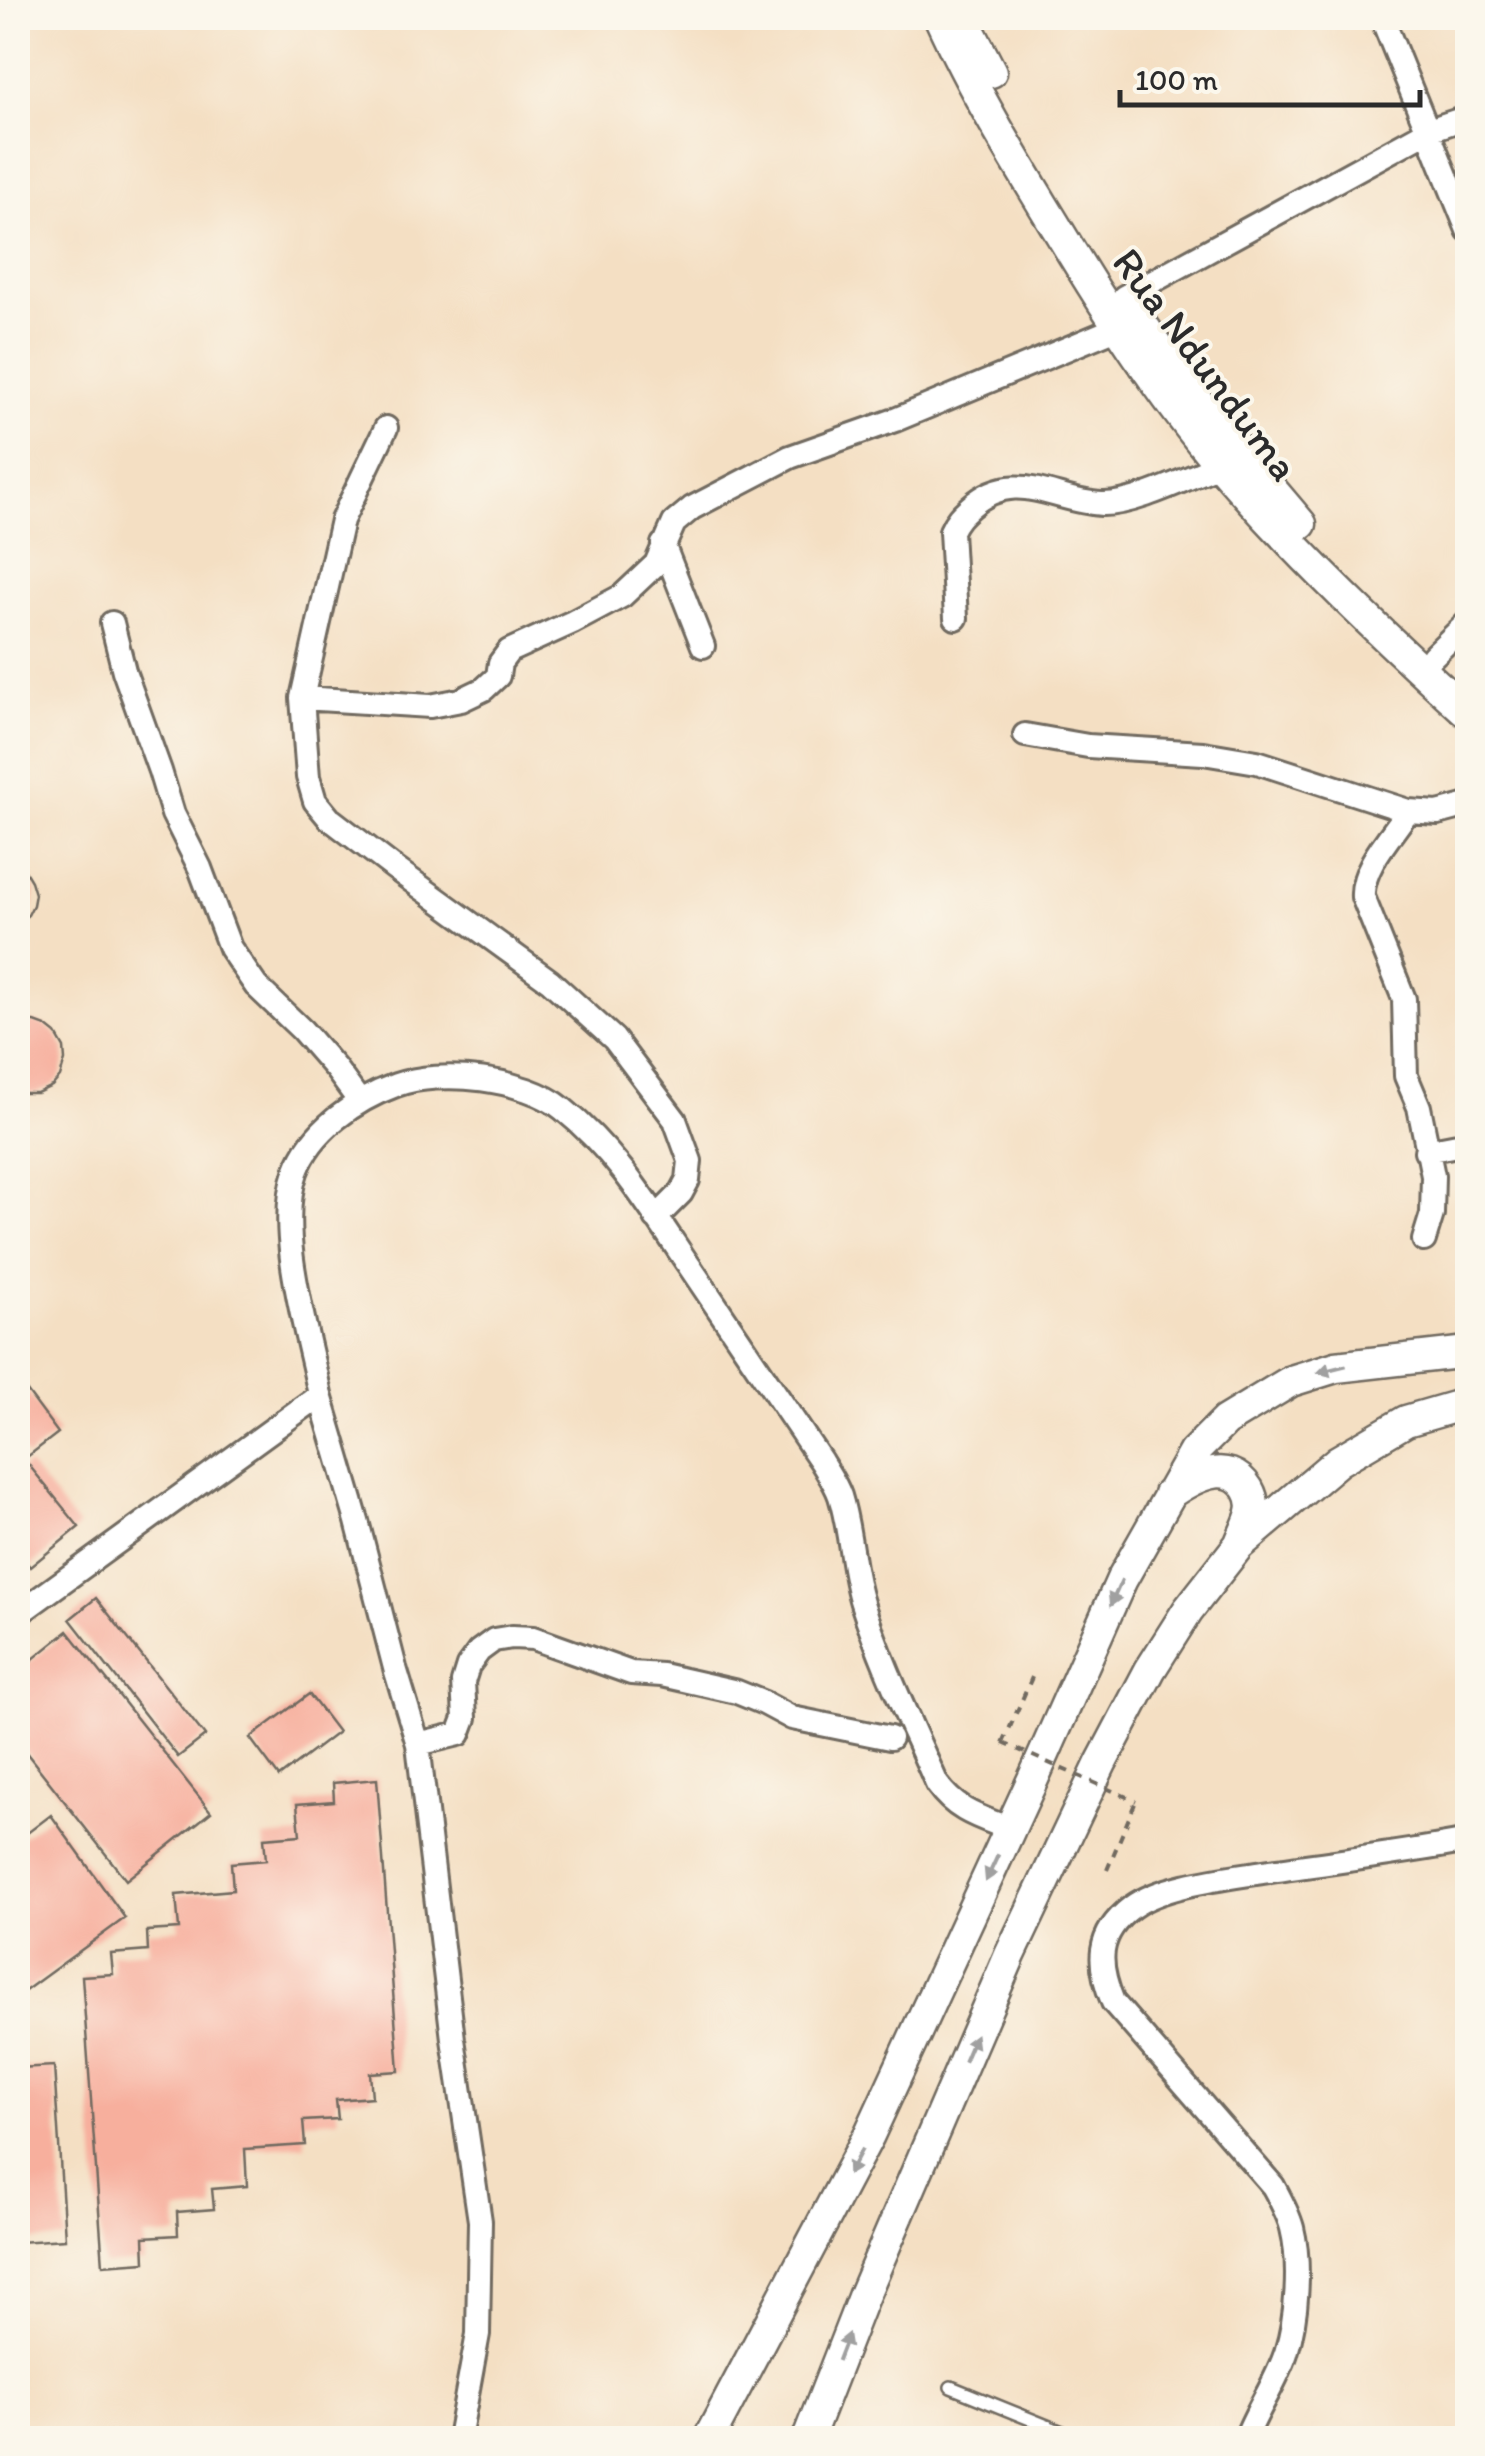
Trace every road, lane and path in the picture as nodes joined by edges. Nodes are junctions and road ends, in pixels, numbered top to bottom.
1 (940, 18) edge
2 (964, 18) edge
3 (1382, 18) edge
4 (1468, 116) edge
5 (1429, 130) junction
6 (1468, 230) edge
7 (1124, 297) junction
8 (1119, 328) junction
9 (386, 428) dead end
10 (1220, 464) junction
11 (663, 544) junction
12 (956, 618) dead end
13 (1468, 622) edge
14 (112, 623) dead end
15 (704, 646) dead end
16 (1433, 656) junction
17 (1468, 686) edge
18 (302, 698) junction
19 (1468, 713) edge
20 (1025, 735) dead end
21 (1468, 805) edge
22 (1408, 811) junction
23 (360, 1102) junction
24 (1468, 1143) edge
25 (1426, 1151) junction
26 (656, 1218) junction
27 (1424, 1240) dead end
28 (1468, 1355) edge
29 (320, 1395) junction
30 (1468, 1402) edge
31 (1468, 1422) edge
32 (1169, 1494) junction
33 (1266, 1522) junction
34 (1239, 1546) junction
35 (18, 1614) edge
36 (1033, 1674) dead end
37 (890, 1738) dead end
38 (418, 1744) junction
39 (1010, 1829) junction
40 (1468, 1842) edge
41 (1107, 1870) dead end
42 (951, 2387) dead end
43 (458, 2438) edge
44 (709, 2438) edge
45 (808, 2438) edge
46 (1078, 2438) edge
47 (1246, 2438) edge

1 - 8 main road, Rua Ndunduma
2 - 7 main road
3 - 5 street
4 - 5 street
5 - 6 street
5 - 7 street
7 - 16 main road
8 - 10 main road, Rua Ndunduma
8 - 11 street
9 - 18 street
10 - 12 street
10 - 19 main road, Rua Ndunduma
11 - 15 street
11 - 18 street
13 - 16 street
14 - 23 street
16 - 17 main road
18 - 26 street
20 - 22 street
21 - 22 street
22 - 25 street
23 - 26 street
23 - 29 street
24 - 25 street
25 - 27 street
26 - 39 street
28 -> 32 main road
29 - 35 street
29 - 38 street
30 - 33 main road
31 - 33 main road
32 - 34 main road
32 -> 39 main road
33 - 34 main road
45 -> 34 main road
36 - 41 path, bridge
37 - 38 street
38 - 43 street
39 -> 44 main road
40 - 47 street
42 - 46 lane

